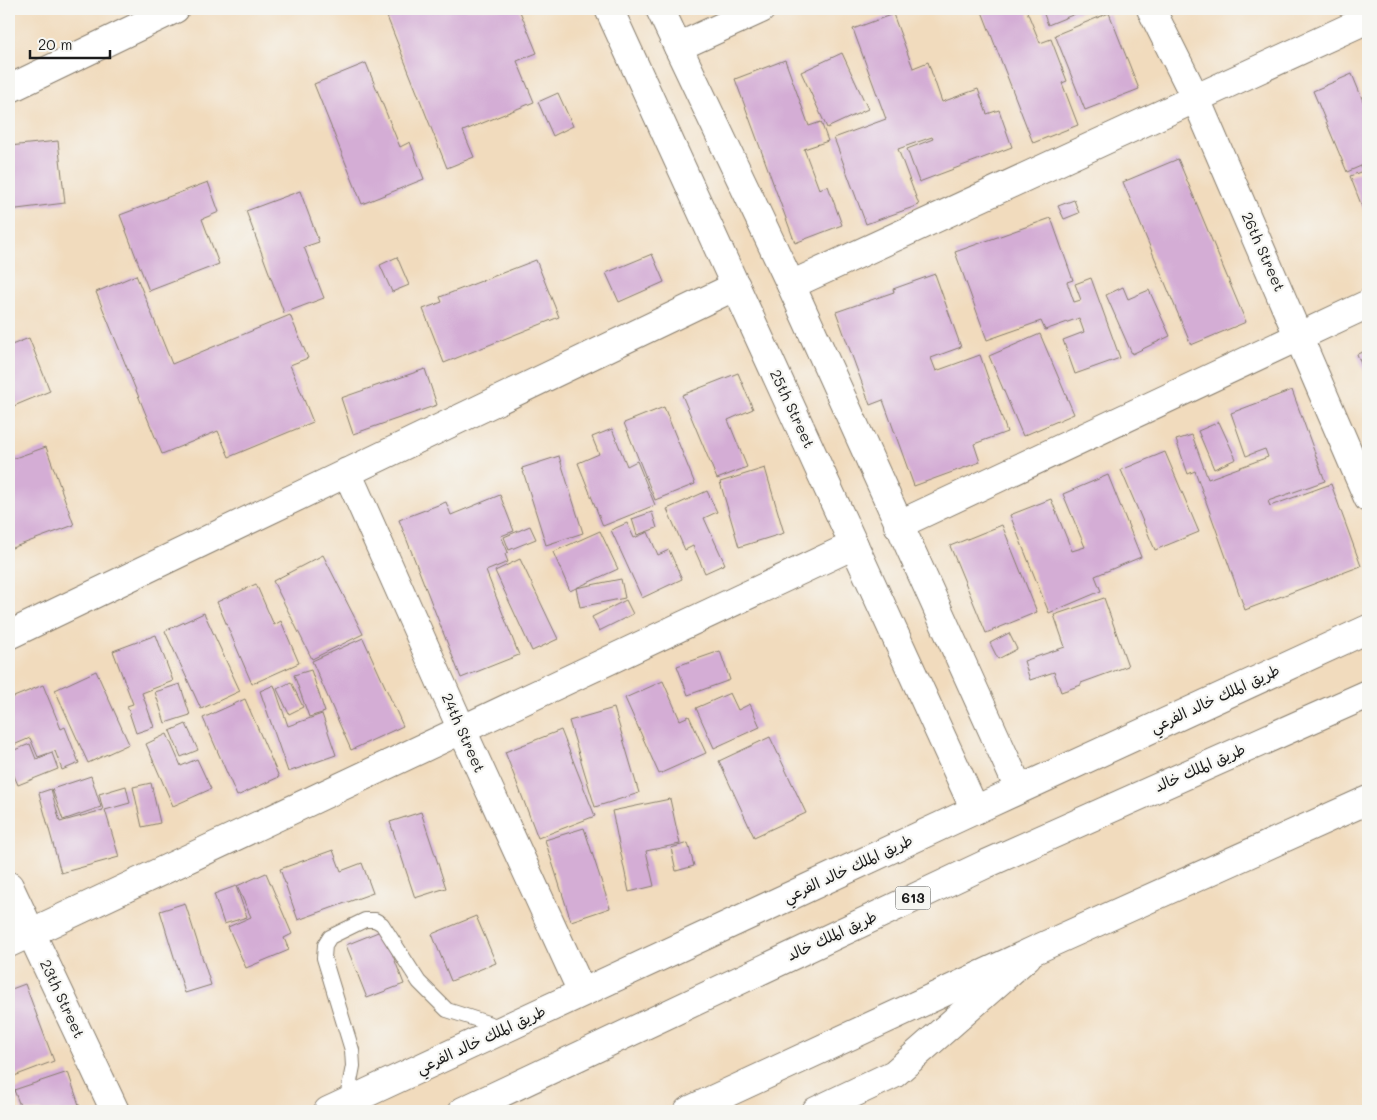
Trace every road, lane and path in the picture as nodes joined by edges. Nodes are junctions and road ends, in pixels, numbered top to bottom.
1 (175, 9) edge
2 (608, 9) edge
3 (660, 9) edge
4 (761, 9) edge
5 (1151, 9) edge
6 (126, 19) edge
7 (1368, 19) edge
8 (678, 47) junction
9 (9, 89) edge
10 (1196, 99) junction
11 (791, 285) junction
12 (736, 286) junction
13 (1368, 304) edge
14 (1300, 337) junction
15 (347, 472) junction
16 (1368, 498) edge
17 (898, 525) junction
18 (854, 545) junction
19 (1368, 629) edge
20 (9, 635) edge
21 (1368, 694) edge
22 (462, 730) junction
23 (1019, 789) junction
24 (1368, 800) edge
25 (975, 810) junction
26 (9, 886) edge
27 (20, 938) edge
28 (1035, 950) junction
29 (582, 992) junction
30 (506, 1028) junction
31 (337, 1107) edge
32 (115, 1111) edge
33 (463, 1111) edge
34 (688, 1111) edge
35 (816, 1111) edge

1 - 6 main road
2 - 12 main road, 25th Street
3 - 8 main road
4 - 8 main road
5 - 10 main road, 26th Street
6 - 9 main road
7 - 10 main road
8 - 11 main road
10 - 11 main road
10 - 14 main road, 26th Street
11 - 17 main road
12 - 15 main road
12 - 18 main road, 25th Street
13 - 14 main road
14 - 16 main road, 26th Street
14 - 17 main road
15 - 20 main road
15 - 22 main road, 24th Street
17 - 23 main road
18 - 22 main road
18 - 25 main road, 25th Street
19 - 23 main road, طريق الملك خالد الفرعي
21 - 33 main road, طريق الملك خالد / 613
22 - 27 main road
22 - 29 main road, 24th Street
23 - 25 main road, طريق الملك خالد الفرعي
24 - 28 main road
25 - 29 main road, طريق الملك خالد الفرعي
26 - 27 main road, 23th Street
27 - 32 main road, 23th Street
28 - 34 main road
28 - 35 main road
29 - 30 main road, طريق الملك خالد الفرعي
30 - 31 main road, طريق الملك خالد الفرعي
30 - 31 lane

